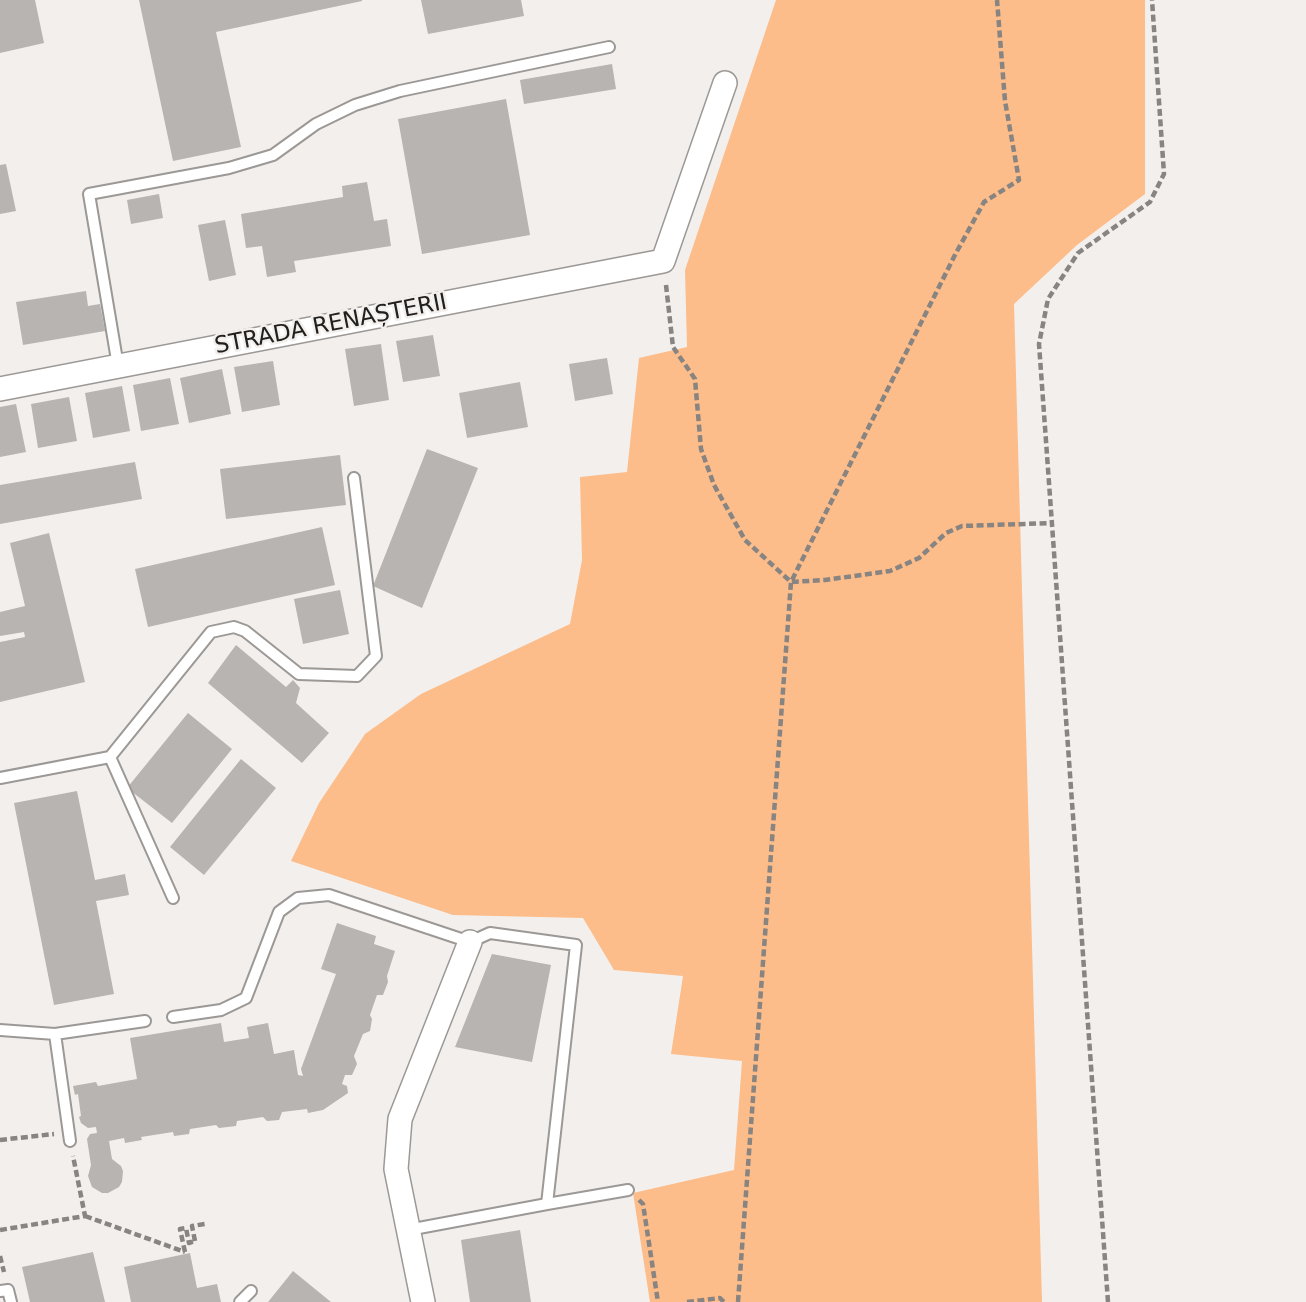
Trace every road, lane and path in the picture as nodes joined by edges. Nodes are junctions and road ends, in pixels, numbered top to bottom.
1 (997, 0) edge
2 (1152, 0) edge
3 (609, 47) dead end
4 (725, 83) dead end
5 (668, 304) dead end
6 (118, 366) junction
7 (0, 389) edge
8 (354, 478) dead end
9 (1053, 523) junction
10 (791, 582) junction
11 (110, 757) junction
12 (0, 778) edge
13 (173, 898) dead end
14 (470, 942) junction
15 (173, 1017) dead end
16 (145, 1021) dead end
17 (0, 1030) edge
18 (54, 1034) junction
19 (69, 1137) junction
20 (0, 1140) edge
21 (628, 1190) joint
22 (547, 1205) junction
23 (85, 1216) junction
24 (205, 1224) dead end
25 (0, 1230) edge
26 (408, 1230) junction
27 (0, 1291) edge
28 (251, 1291) dead end
29 (10, 1302) edge
30 (240, 1302) edge
31 (423, 1302) edge
32 (658, 1302) edge
33 (687, 1302) edge
34 (724, 1302) edge
35 (738, 1302) edge
36 (1108, 1302) edge

1 - 10 path
2 - 9 path
3 - 6 lane
4 - 6 street, STRADA RENAȘTERII
5 - 10 path
6 - 7 street, STRADA RENAȘTERII
8 - 11 lane
9 - 10 path
9 - 36 path
10 - 35 path
11 - 12 lane
11 - 13 lane
14 - 15 lane
14 - 22 lane
14 - 26 street
16 - 18 lane
17 - 18 lane
18 - 19 lane
19 - 20 path
19 - 23 path
21 - 22 lane
21 - 32 path
22 - 26 lane
23 - 24 path
23 - 25 path
26 - 31 street
27 - 29 lane
28 - 30 lane
33 - 34 path

